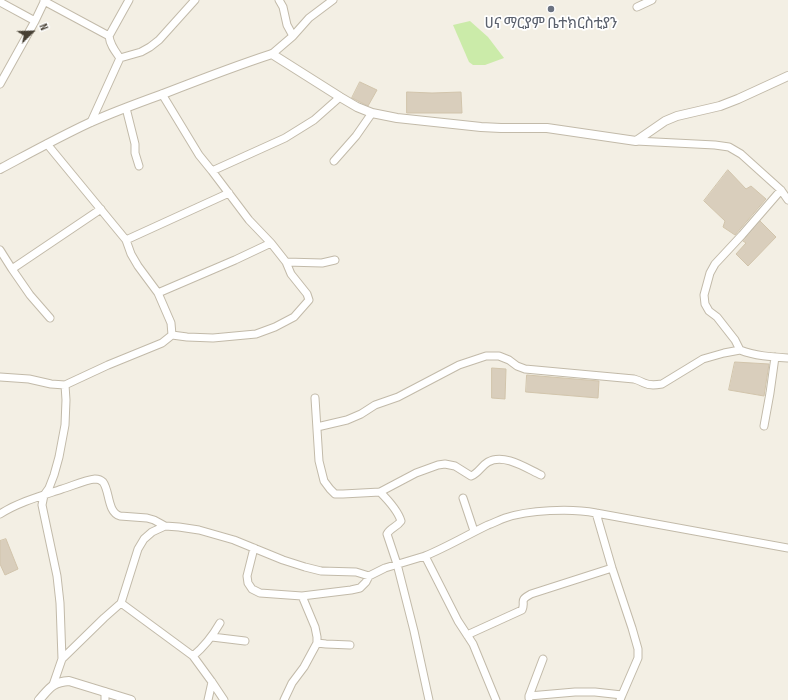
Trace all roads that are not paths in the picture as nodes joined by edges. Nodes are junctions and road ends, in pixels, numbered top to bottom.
1 (44, 0) edge
2 (129, 0) edge
3 (195, 0) edge
4 (279, 0) edge
5 (333, 0) edge
6 (652, 0) edge
7 (0, 2) edge
8 (637, 7) dead end
9 (35, 21) junction
10 (109, 36) junction
11 (293, 36) junction
12 (272, 54) junction
13 (120, 58) junction
14 (788, 76) edge
15 (0, 83) edge
16 (162, 94) junction
17 (340, 97) junction
18 (126, 108) junction
19 (372, 113) junction
20 (91, 122) junction
21 (636, 141) junction
22 (47, 144) junction
23 (334, 161) dead end
24 (139, 166) dead end
25 (0, 169) edge
26 (212, 171) junction
27 (781, 190) junction
28 (229, 193) junction
29 (788, 200) edge
30 (101, 209) junction
31 (126, 240) junction
32 (271, 243) junction
33 (0, 250) edge
34 (335, 260) dead end
35 (286, 262) junction
36 (12, 269) junction
37 (158, 292) junction
38 (50, 318) dead end
39 (172, 335) junction
40 (740, 350) junction
41 (776, 357) junction
42 (788, 358) edge
43 (0, 377) edge
44 (65, 385) junction
45 (315, 398) dead end
46 (317, 426) junction
47 (764, 426) dead end
48 (541, 475) dead end
49 (380, 492) junction
50 (44, 495) junction
51 (463, 498) dead end
52 (596, 513) junction
53 (0, 514) edge
54 (165, 526) junction
55 (474, 531) junction
56 (254, 548) junction
57 (788, 548) edge
58 (425, 556) junction
59 (397, 564) junction
60 (612, 568) junction
61 (369, 576) junction
62 (302, 596) junction
63 (121, 603) junction
64 (220, 623) dead end
65 (467, 635) junction
66 (212, 637) junction
67 (245, 641) dead end
68 (317, 643) junction
69 (350, 645) dead end
70 (193, 656) junction
71 (62, 659) junction
72 (544, 659) dead end
73 (212, 682) junction
74 (53, 685) junction
75 (105, 696) edge
76 (621, 697) edge
77 (529, 698) edge
78 (38, 700) edge
79 (131, 700) edge
80 (208, 700) edge
81 (224, 700) edge
82 (284, 700) edge
83 (429, 700) edge
84 (496, 700) edge

1 - 9 street
1 - 10 street
2 - 10 street
3 - 13 street
4 - 11 street
5 - 11 street
6 - 8 street
7 - 9 street
9 - 15 street
10 - 13 street
11 - 12 street
12 - 16 street
12 - 17 street
13 - 20 street
14 - 21 street
16 - 18 street
16 - 26 street
17 - 19 street
17 - 26 street
18 - 20 street
18 - 24 street
19 - 21 street
19 - 23 street
20 - 22 street
21 - 27 street
22 - 25 street
22 - 30 street
26 - 28 street
27 - 29 street
27 - 40 street
28 - 31 street
28 - 32 street
30 - 31 street
30 - 36 street
31 - 37 street
32 - 35 street
32 - 37 street
33 - 36 street
34 - 35 street
35 - 39 street
36 - 38 street
37 - 39 street
39 - 44 street
40 - 41 street
40 - 46 street
41 - 42 street
41 - 47 street
43 - 44 street
44 - 50 street
45 - 46 street
46 - 49 street
48 - 49 street
49 - 59 street
50 - 53 street
50 - 54 street
50 - 71 street
51 - 55 street
52 - 55 street
52 - 57 street
52 - 60 street
54 - 56 street
54 - 63 street
55 - 58 street
56 - 61 street
56 - 62 street
58 - 59 street
58 - 65 street
59 - 61 street
59 - 83 street
60 - 65 street
60 - 76 street
61 - 62 street
62 - 68 street
63 - 70 street
63 - 71 street
64 - 66 street
65 - 84 street
66 - 67 street
66 - 70 street
68 - 69 street
68 - 82 street
70 - 73 street
71 - 74 street
72 - 77 street
73 - 80 street
73 - 81 street
74 - 75 street
74 - 78 street
75 - 79 street
76 - 77 street

